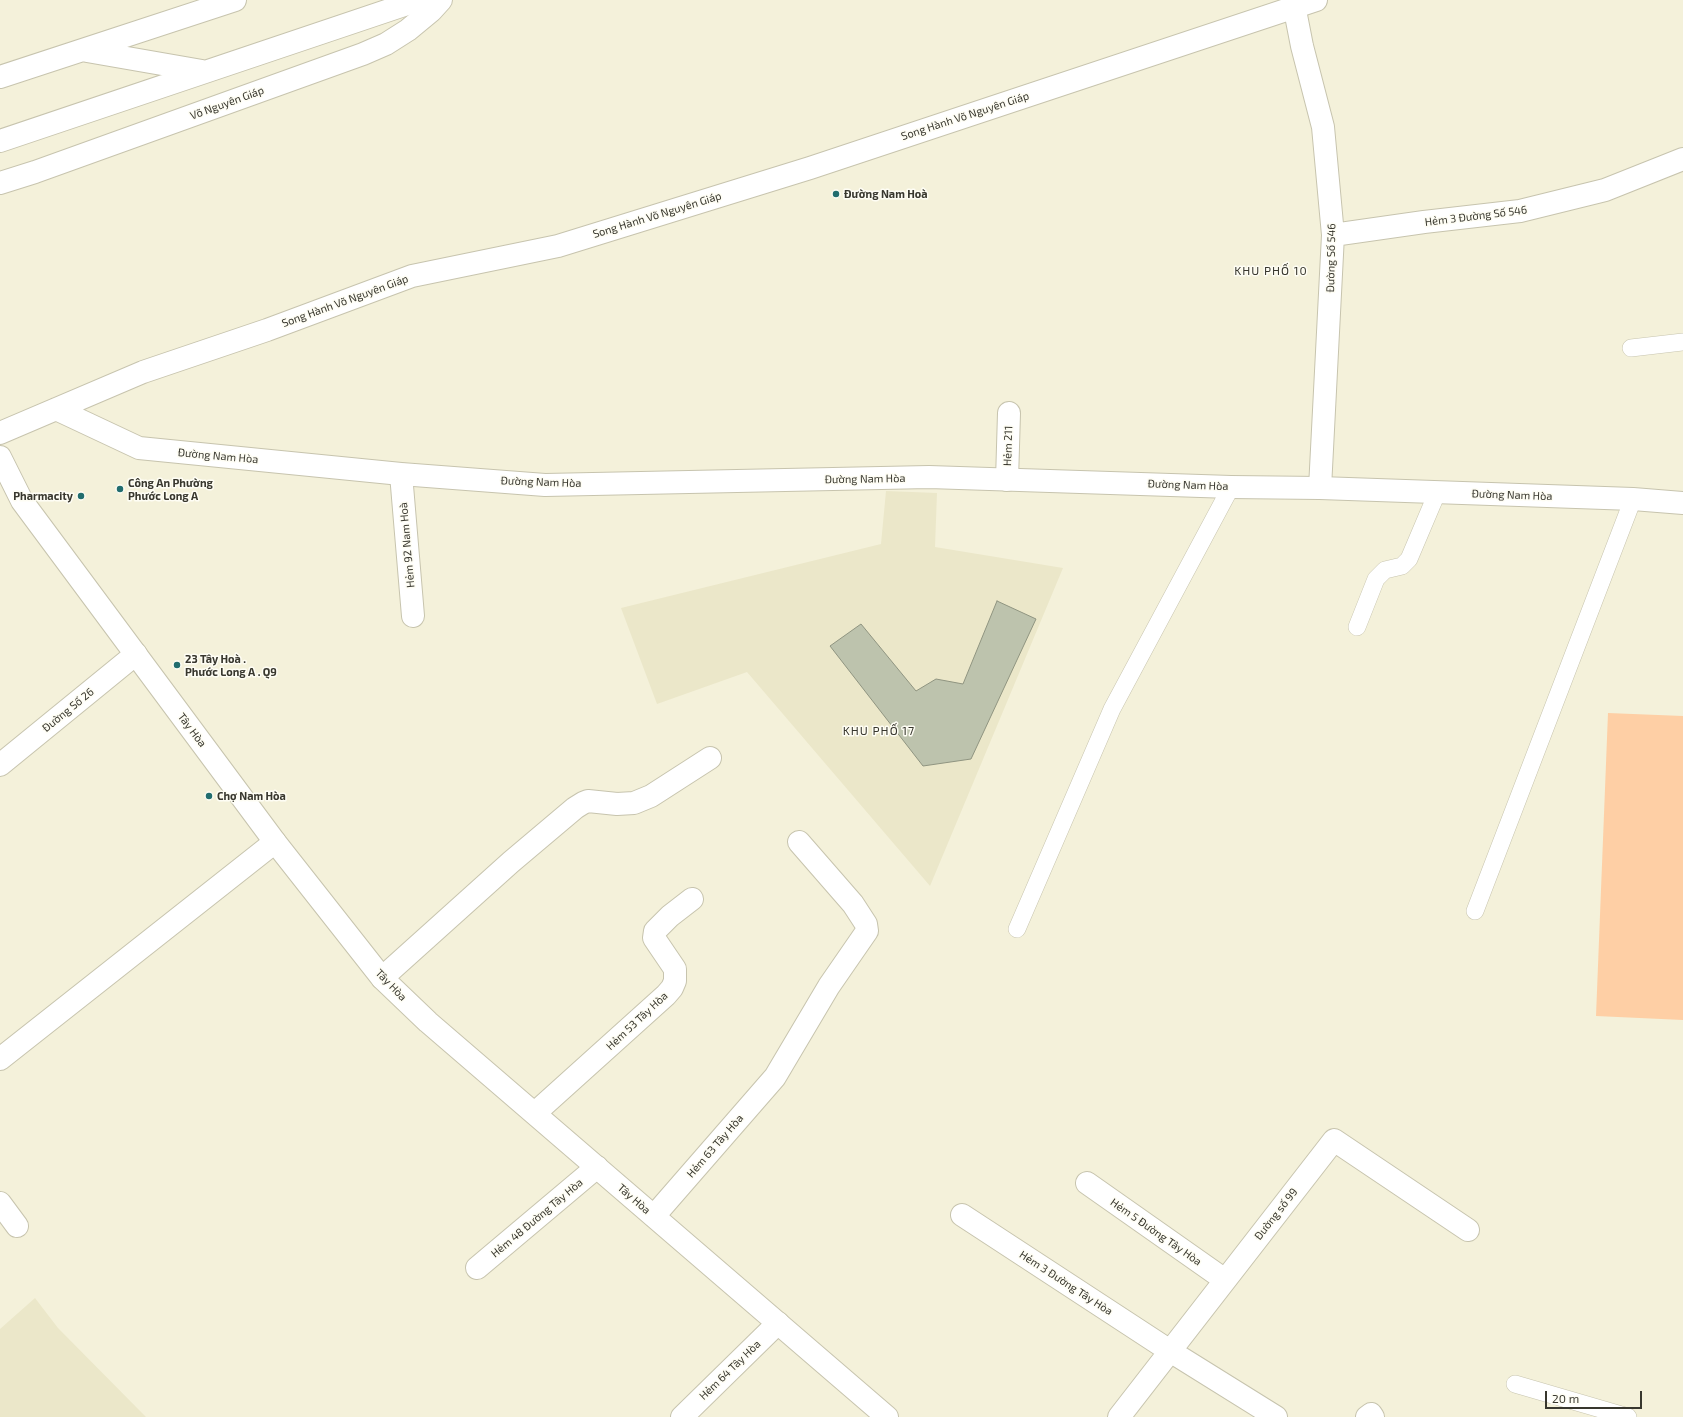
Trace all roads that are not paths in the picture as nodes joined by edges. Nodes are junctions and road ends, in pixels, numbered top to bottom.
1 (235, 0) edge
2 (419, 0) edge
3 (441, 0) edge
4 (1316, 0) edge
5 (1293, 4) edge
6 (84, 50) junction
7 (206, 71) junction
8 (0, 77) edge
9 (0, 141) edge
10 (1683, 159) edge
11 (0, 183) edge
12 (1333, 235) junction
13 (1683, 342) edge
14 (1631, 348) dead end
15 (56, 409) junction
16 (1009, 412) dead end
17 (0, 433) edge
18 (0, 457) edge
19 (401, 474) junction
20 (1007, 480) junction
21 (1230, 487) junction
22 (1320, 488) junction
23 (1437, 493) junction
24 (1633, 499) junction
25 (1683, 503) edge
26 (413, 616) dead end
27 (1357, 627) dead end
28 (136, 654) junction
29 (710, 758) dead end
30 (0, 765) edge
31 (275, 842) junction
32 (800, 842) dead end
33 (692, 899) dead end
34 (1475, 911) dead end
35 (1017, 929) dead end
36 (382, 978) junction
37 (0, 1059) edge
38 (535, 1113) junction
39 (597, 1167) junction
40 (1087, 1183) dead end
41 (0, 1203) edge
42 (962, 1215) dead end
43 (654, 1216) junction
44 (17, 1226) dead end
45 (1468, 1230) dead end
46 (477, 1268) dead end
47 (1225, 1280) junction
48 (778, 1323) junction
49 (1170, 1351) junction
50 (1515, 1384) dead end
51 (682, 1417) edge
52 (887, 1417) edge
53 (1119, 1417) edge
54 (1276, 1417) edge
55 (1367, 1417) edge
56 (1373, 1417) edge
57 (1628, 1417) edge

1 - 6 main road
2 - 7 main road
3 - 11 main road, Võ Nguyên Giáp
4 - 5 main road, Song Hành Võ Nguyên Giáp
5 - 12 main road, Đường Số 546
5 - 15 main road, Song Hành Võ Nguyên Giáp
6 - 7 main road
6 - 8 main road
7 - 9 main road
10 - 12 main road, Hẻm 3 Đường Số 546
12 - 22 main road, Đường Số 546
13 - 14 lane
15 - 17 main road, Song Hành Võ Nguyên Giáp
15 - 19 main road, Đường Nam Hòa
16 - 20 main road, Hẻm 211
18 - 28 main road, Tây Hòa
19 - 20 main road, Đường Nam Hòa
19 - 26 main road, Hẻm 92 Nam Hoà
20 - 21 main road, Đường Nam Hòa
21 - 22 main road, Đường Nam Hòa
21 - 35 lane
22 - 23 main road, Đường Nam Hòa
23 - 24 main road, Đường Nam Hòa
23 - 27 lane
24 - 25 main road, Đường Nam Hòa
24 - 34 lane
28 - 30 main road, Đường Số 26
28 - 31 main road, Tây Hòa
29 - 36 main road
31 - 36 main road, Tây Hòa
31 - 37 main road
32 - 43 main road, Hẻm 63 Tây Hòa
33 - 38 main road, Hẻm 53 Tây Hòa
36 - 38 main road, Tây Hòa
38 - 39 main road, Tây Hòa
39 - 43 main road, Tây Hòa
39 - 46 main road, Hẻm 48 Đường Tây Hòa
40 - 47 main road, Hẻm 5 Đường Tây Hòa
41 - 44 main road
42 - 49 main road, Hẻm 3 Đường Tây Hòa
43 - 48 main road, Tây Hòa
45 - 47 main road, Đường số 99
47 - 49 main road, Đường số 99
48 - 51 main road, Hẻm 64 Tây Hòa
48 - 52 main road, Tây Hòa
49 - 53 main road, Đường số 99
49 - 54 main road, Hẻm 3 Đường Tây Hòa
50 - 57 lane
55 - 56 main road

